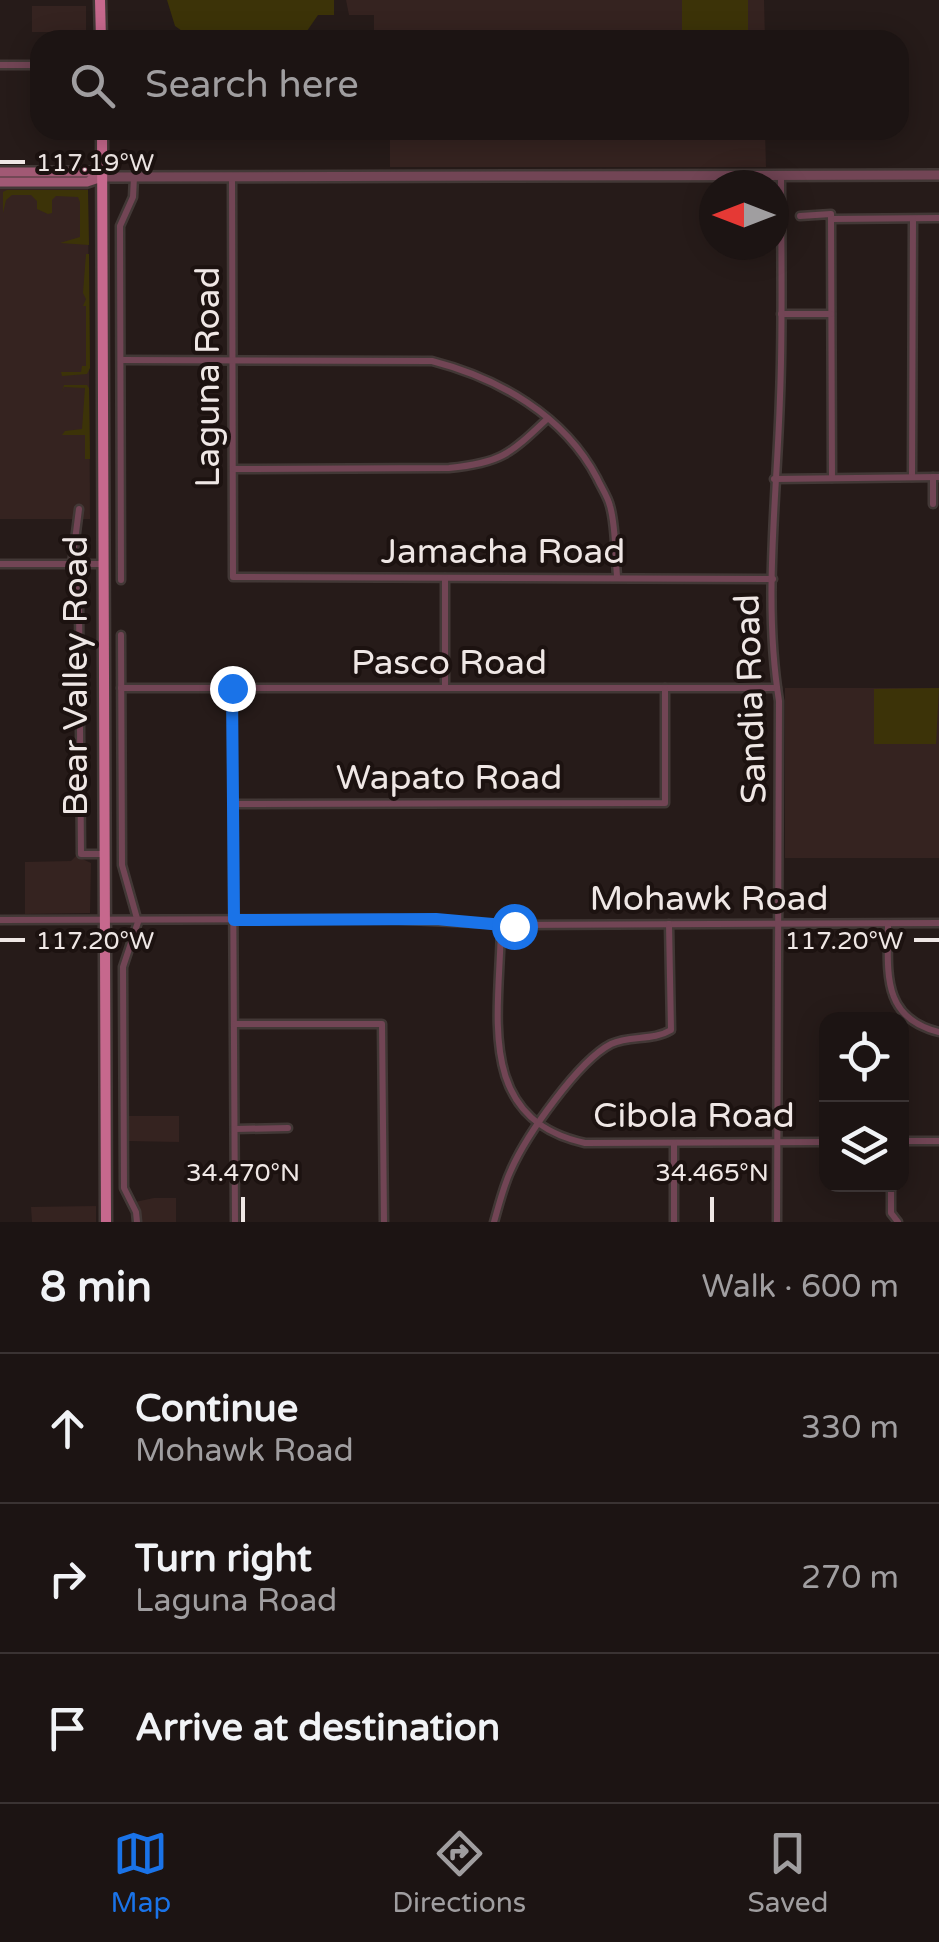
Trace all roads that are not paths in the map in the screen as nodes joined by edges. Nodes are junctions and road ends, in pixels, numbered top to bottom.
1 (100, 0) edge
2 (101, 30) edge
3 (30, 64) edge
4 (0, 65) edge
5 (102, 140) edge
6 (0, 172) edge
7 (232, 176) junction
8 (699, 176) edge
9 (789, 176) edge
10 (939, 176) edge
11 (102, 177) junction
12 (134, 177) junction
13 (0, 182) edge
14 (800, 216) dead end
15 (912, 218) junction
16 (939, 218) edge
17 (831, 219) junction
18 (781, 260) edge
19 (781, 314) junction
20 (832, 314) junction
21 (120, 360) junction
22 (233, 362) junction
23 (547, 418) junction
24 (234, 469) junction
25 (936, 477) edge
26 (832, 478) junction
27 (912, 478) junction
28 (774, 479) junction
29 (933, 504) dead end
30 (79, 508) dead end
31 (0, 564) edge
32 (72, 564) junction
33 (104, 564) junction
34 (616, 576) junction
35 (233, 577) joint
36 (445, 578) junction
37 (772, 578) junction
38 (121, 580) dead end
39 (121, 634) dead end
40 (445, 687) junction
41 (121, 688) junction
42 (232, 688) junction
43 (665, 688) junction
44 (776, 688) junction
45 (234, 804) junction
46 (105, 854) junction
47 (0, 920) edge
48 (106, 920) junction
49 (234, 920) junction
50 (138, 922) junction
51 (939, 923) edge
52 (669, 924) junction
53 (778, 924) junction
54 (888, 924) junction
55 (501, 925) junction
56 (899, 1012) edge
57 (909, 1023) edge
58 (234, 1024) junction
59 (939, 1032) edge
60 (538, 1126) junction
61 (288, 1128) dead end
62 (236, 1129) junction
63 (939, 1140) edge
64 (909, 1141) edge
65 (778, 1142) junction
66 (819, 1142) edge
67 (674, 1143) junction
68 (891, 1192) edge
69 (106, 1222) edge
70 (138, 1222) edge
71 (236, 1222) edge
72 (384, 1222) edge
73 (494, 1222) edge
74 (674, 1222) edge
75 (777, 1222) edge
76 (898, 1222) edge

1 - 2 main road
3 - 4 street
5 - 11 main road, Bear Valley Road
6 - 11 main road
7 - 8 street
7 - 12 street
7 - 22 street, Laguna Road
9 - 10 street
11 - 12 street
11 - 13 main road
11 - 33 main road, Bear Valley Road
12 - 21 street
14 - 17 street
15 - 16 street
15 - 17 street
15 - 27 street
17 - 20 street
18 - 19 street, Sandia Road
19 - 20 street
19 - 28 street, Sandia Road
20 - 26 street
21 - 22 street
21 - 38 street
22 - 23 street
22 - 24 street, Laguna Road
23 - 24 street
23 - 34 street
24 - 35 street, Laguna Road
25 - 27 street
25 - 29 street
26 - 27 street
26 - 28 street
28 - 37 street, Sandia Road
30 - 32 street
31 - 32 street
32 - 33 street
32 - 46 street
33 - 46 main road, Bear Valley Road
34 - 36 street, Jamacha Road
34 - 37 street, Jamacha Road
35 - 36 street, Jamacha Road
36 - 40 street
37 - 44 street, Sandia Road
39 - 41 street
40 - 42 street, Pasco Road
40 - 43 street, Pasco Road
41 - 42 street, Pasco Road
41 - 50 street
42 - 45 street
43 - 44 street, Pasco Road
43 - 45 street, Wapato Road
44 - 53 street, Sandia Road
45 - 49 street
46 - 48 main road, Bear Valley Road
47 - 48 street, Mohawk Road
48 - 50 street, Mohawk Road
48 - 69 main road, Bear Valley Road
49 - 50 street, Mohawk Road
49 - 55 street, Mohawk Road
49 - 58 street
50 - 70 street
51 - 54 street, Mohawk Road
52 - 53 street, Mohawk Road
52 - 55 street, Mohawk Road
52 - 60 street
53 - 54 street, Mohawk Road
53 - 65 street, Sandia Road
54 - 56 street
55 - 60 street
57 - 59 street
58 - 62 street
58 - 72 street
60 - 67 street, Cibola Road
60 - 73 street
61 - 62 street
62 - 71 street
63 - 64 street
65 - 66 street, Cibola Road
65 - 67 street, Cibola Road
65 - 75 street, Sandia Road
67 - 74 street
68 - 76 street

